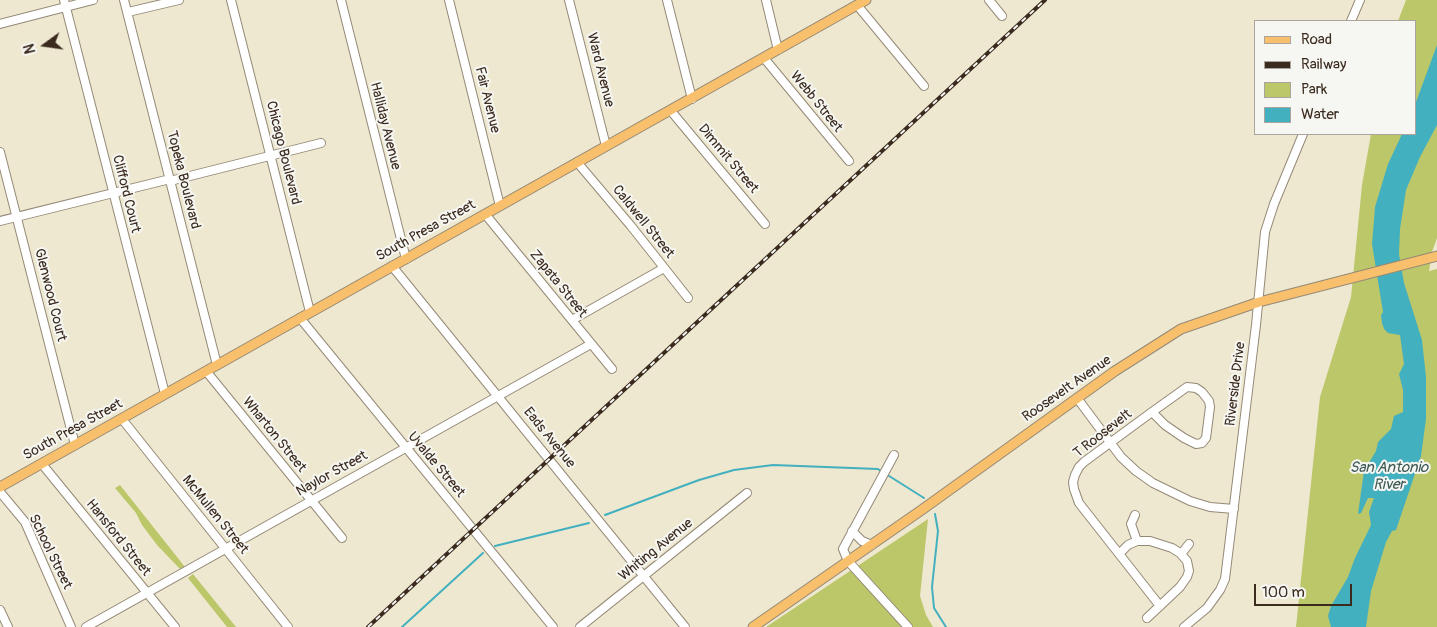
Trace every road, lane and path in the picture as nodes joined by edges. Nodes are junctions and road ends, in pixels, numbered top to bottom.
1 (93, 0) edge
2 (124, 0) edge
3 (179, 0) edge
4 (231, 0) edge
5 (341, 0) edge
6 (449, 0) edge
7 (569, 0) edge
8 (667, 0) edge
9 (766, 0) edge
10 (866, 0) edge
11 (989, 0) edge
12 (1360, 0) edge
13 (65, 3) edge
14 (857, 5) junction
15 (128, 12) junction
16 (1002, 16) dead end
17 (1351, 20) edge
18 (0, 24) edge
19 (778, 50) junction
20 (764, 58) junction
21 (924, 86) dead end
22 (692, 99) junction
23 (671, 111) junction
24 (1303, 135) edge
25 (321, 143) dead end
26 (606, 146) junction
27 (0, 152) edge
28 (271, 156) junction
29 (849, 161) dead end
30 (577, 162) junction
31 (170, 180) junction
32 (113, 193) junction
33 (500, 206) junction
34 (485, 214) junction
35 (16, 216) junction
36 (0, 221) edge
37 (765, 224) dead end
38 (1435, 257) edge
39 (406, 259) junction
40 (392, 266) junction
41 (664, 268) junction
42 (688, 298) dead end
43 (1259, 302) junction
44 (310, 312) junction
45 (300, 318) junction
46 (572, 320) junction
47 (591, 344) junction
48 (217, 365) junction
49 (612, 369) dead end
50 (206, 371) junction
51 (165, 394) junction
52 (498, 396) junction
53 (1077, 398) junction
54 (1152, 412) junction
55 (122, 419) junction
56 (1110, 444) junction
57 (75, 445) junction
58 (405, 448) junction
59 (894, 455) dead end
60 (42, 464) junction
61 (0, 487) edge
62 (0, 492) edge
63 (747, 493) dead end
64 (312, 500) junction
65 (1234, 509) junction
66 (1135, 515) dead end
67 (852, 531) junction
68 (342, 538) dead end
69 (1137, 541) junction
70 (872, 544) junction
71 (1189, 544) dead end
72 (226, 549) junction
73 (1119, 554) junction
74 (1181, 554) junction
75 (848, 561) junction
76 (644, 575) junction
77 (147, 593) junction
78 (1160, 606) junction
79 (0, 610) edge
80 (1147, 618) dead end
81 (8, 627) edge
82 (71, 627) edge
83 (86, 627) edge
84 (175, 627) edge
85 (288, 627) edge
86 (553, 627) edge
87 (580, 627) edge
88 (685, 627) edge
89 (753, 627) edge
90 (908, 627) edge
91 (1184, 627) edge

1 - 13 street
2 - 15 street, Topeka Boulevard
3 - 15 street
4 - 28 street, Chicago Boulevard
5 - 39 street, Halliday Avenue
6 - 33 street, Fair Avenue
7 - 26 street, Ward Avenue
8 - 22 street
9 - 19 street
10 - 14 main road, South Presa Street
11 - 16 street
12 - 17 street
13 - 18 street
13 - 32 street, Clifford Court
14 - 19 main road, South Presa Street
14 - 21 street
15 - 31 street, Topeka Boulevard
19 - 20 main road, South Presa Street
20 - 22 main road, South Presa Street
20 - 29 street, Webb Street
22 - 23 main road, South Presa Street
23 - 26 main road, South Presa Street
23 - 37 street, Dimmit Street
24 - 43 street, Riverside Drive
25 - 28 street
26 - 30 main road, South Presa Street
27 - 35 street, Glenwood Court
28 - 31 street
28 - 44 street, Chicago Boulevard
30 - 33 main road, South Presa Street
30 - 41 street, Caldwell Street
31 - 32 street
31 - 48 street, Topeka Boulevard
32 - 35 street
32 - 51 street, Clifford Court
33 - 34 main road, South Presa Street
34 - 39 main road, South Presa Street
34 - 46 street, Zapata Street
35 - 36 street
35 - 57 street, Glenwood Court
38 - 43 main road, Roosevelt Avenue
39 - 40 main road, South Presa Street
40 - 44 main road, South Presa Street
40 - 52 street, Eads Avenue
41 - 42 street, Caldwell Street
41 - 46 street
43 - 53 main road, Roosevelt Avenue
43 - 65 street, Riverside Drive
44 - 45 main road, South Presa Street
45 - 48 main road, South Presa Street
45 - 58 street, Uvalde Street
46 - 47 street, Zapata Street
47 - 49 street, Zapata Street
47 - 52 street, Naylor Street
48 - 50 main road, South Presa Street
50 - 51 main road, South Presa Street
50 - 64 street, Wharton Street
51 - 55 main road, South Presa Street
52 - 58 street, Naylor Street
52 - 76 street, Eads Avenue
53 - 56 street
53 - 70 main road, Roosevelt Avenue
54 - 54 street, T Roosevelt
54 - 56 street, T Roosevelt
55 - 57 main road, South Presa Street
55 - 72 street, McMullen Street
56 - 65 street
56 - 73 street, T Roosevelt
57 - 60 main road, South Presa Street
58 - 64 street, Naylor Street
58 - 86 street, Uvalde Street
59 - 67 street
60 - 61 main road, South Presa Street
60 - 77 street, Hansford Street
62 - 82 street, School Street
63 - 76 street, Whiting Avenue
64 - 68 street, Wharton Street
64 - 72 street, Naylor Street
65 - 91 street, Riverside Drive
66 - 69 street
67 - 70 street
67 - 75 street
69 - 73 street
69 - 74 street
70 - 75 main road, Roosevelt Avenue
71 - 74 street
72 - 77 street, Naylor Street
72 - 85 street, McMullen Street
73 - 78 street, T Roosevelt
74 - 78 street
75 - 89 main road, Roosevelt Avenue
75 - 90 street
76 - 87 street, Whiting Avenue
76 - 88 street, Eads Avenue
77 - 83 street, Naylor Street
77 - 84 street, Hansford Street
78 - 80 street
79 - 81 street

